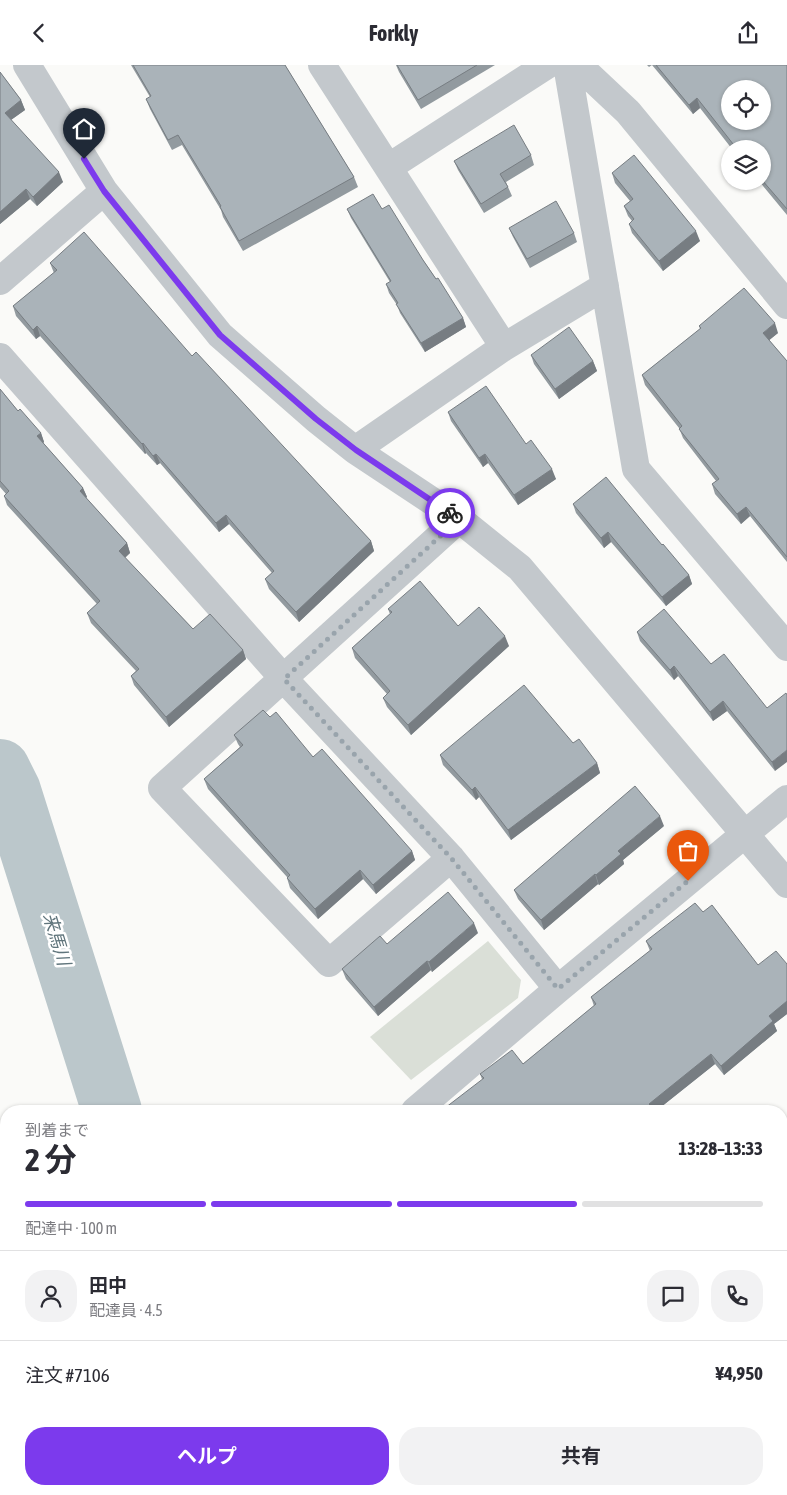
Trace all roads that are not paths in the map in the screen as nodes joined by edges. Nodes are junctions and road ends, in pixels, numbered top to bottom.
1 (27, 65) edge
2 (322, 65) edge
3 (547, 65) edge
4 (567, 65) edge
5 (578, 65) edge
6 (389, 167) junction
7 (104, 191) junction
8 (0, 281) edge
9 (605, 286) junction
10 (787, 305) edge
11 (504, 347) junction
12 (0, 357) edge
13 (356, 450) junction
14 (459, 519) junction
15 (787, 647) edge
16 (284, 679) junction
17 (787, 799) edge
18 (746, 833) junction
19 (452, 859) junction
20 (787, 884) edge
21 (558, 989) junction
22 (421, 1105) edge

1 - 7 street
2 - 6 street
3 - 6 street
4 - 9 street
5 - 10 street
6 - 11 street
7 - 8 street
7 - 13 street
9 - 11 street
9 - 15 street
11 - 13 street
12 - 16 street
13 - 14 street
14 - 16 street
14 - 18 street
16 - 19 street
16 - 19 street
17 - 18 street
18 - 20 street
18 - 21 street
19 - 21 street
21 - 22 street

